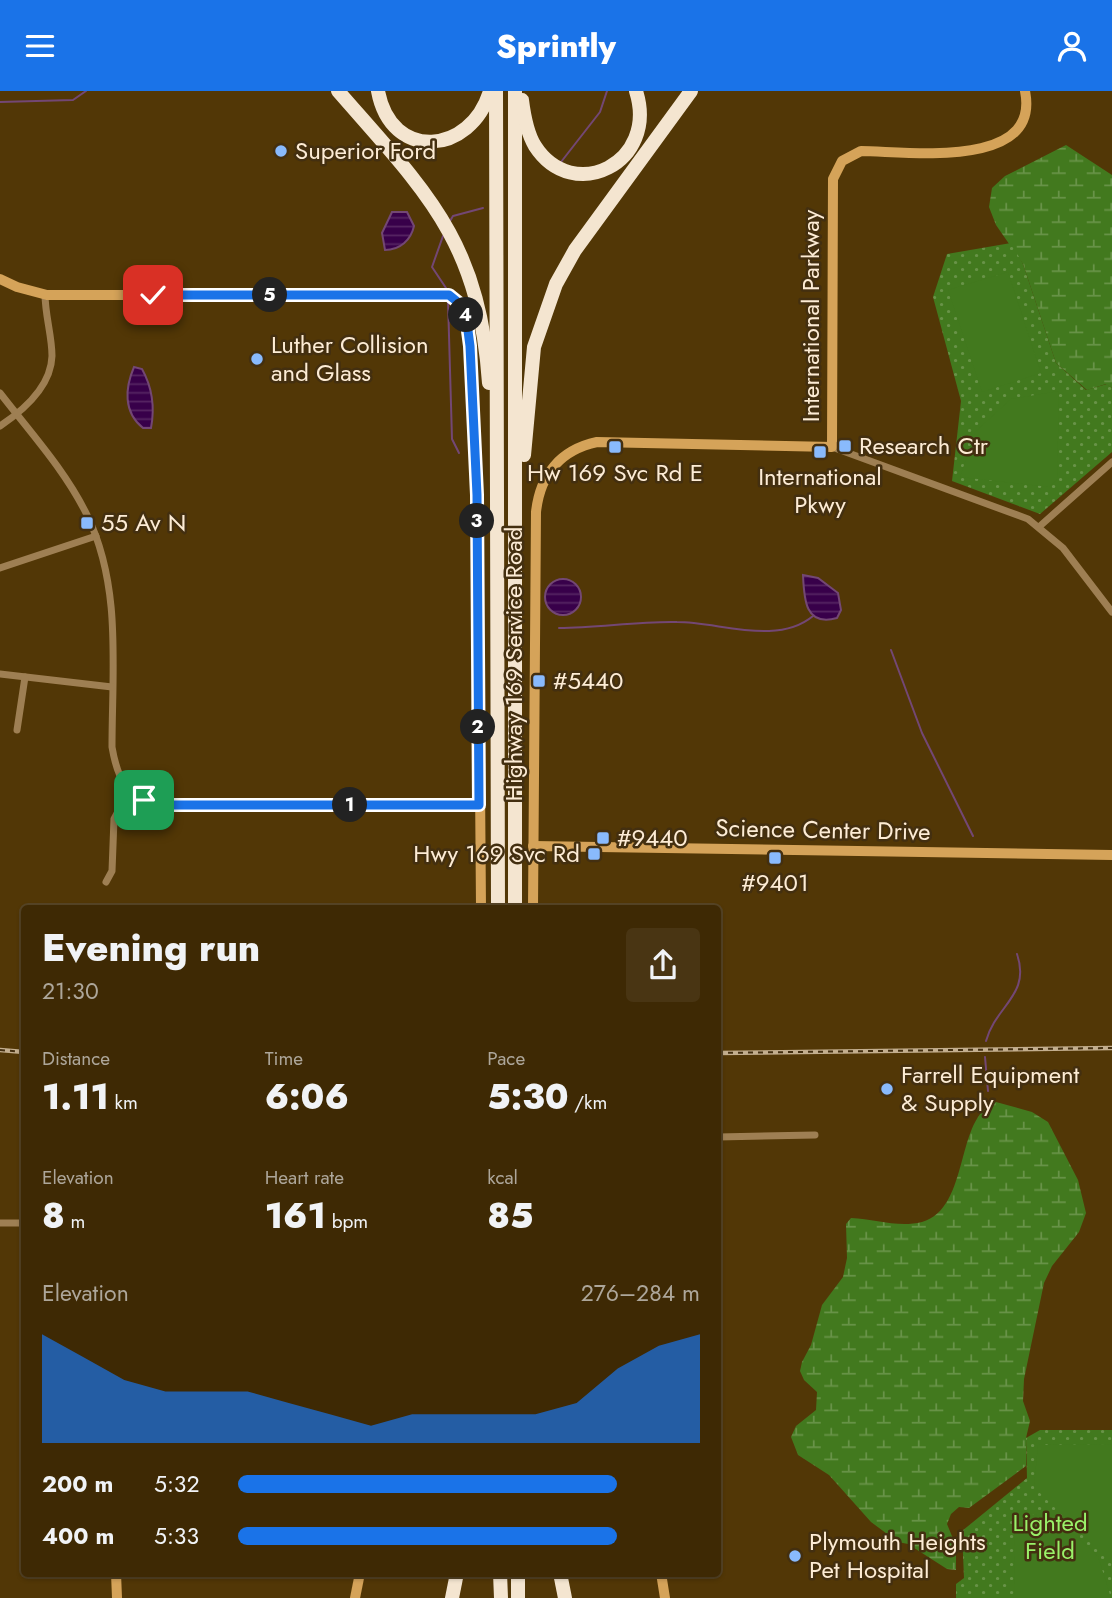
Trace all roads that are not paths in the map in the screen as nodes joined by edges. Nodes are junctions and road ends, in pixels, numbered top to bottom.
1 (338, 91) edge
2 (378, 91) edge
3 (490, 91) edge
4 (496, 91) edge
5 (518, 91) edge
6 (636, 91) edge
7 (691, 91) edge
8 (1025, 91) edge
9 (0, 279) edge
10 (45, 295) junction
11 (0, 393) edge
12 (17, 414) junction
13 (0, 426) edge
14 (832, 447) junction
15 (1112, 462) edge
16 (498, 508) junction
17 (1040, 526) junction
18 (96, 536) junction
19 (515, 536) junction
20 (0, 568) edge
21 (1112, 612) edge
22 (0, 674) edge
23 (25, 677) junction
24 (112, 687) junction
25 (17, 730) dead end
26 (130, 792) junction
27 (479, 805) junction
28 (533, 846) junction
29 (1112, 855) edge
30 (106, 882) dead end
31 (481, 905) edge
32 (498, 905) edge
33 (515, 905) edge
34 (533, 905) edge
35 (815, 1135) dead end
36 (721, 1137) edge
37 (0, 1223) edge
38 (21, 1223) edge
39 (116, 1577) edge
40 (359, 1577) edge
41 (456, 1577) edge
42 (500, 1577) edge
43 (518, 1577) edge
44 (561, 1577) edge
45 (662, 1577) edge
46 (117, 1598) edge
47 (355, 1598) edge
48 (452, 1598) edge
49 (500, 1598) edge
50 (518, 1598) edge
51 (565, 1598) edge
52 (665, 1598) edge

1 - 16 highway
2 - 3 highway
4 - 16 highway
5 - 6 highway
5 - 19 highway
7 - 19 highway
8 - 14 street, International Parkway
9 - 10 street
10 - 12 street
10 - 27 street
11 - 12 street
12 - 13 street
12 - 18 street
14 - 17 street, International Parkway
14 - 28 street, Highway 169 Service Road
15 - 17 street
16 - 32 highway
17 - 21 street, International Parkway
18 - 20 street
18 - 24 street
19 - 33 highway
22 - 23 street
23 - 24 street
23 - 25 street
24 - 26 street
26 - 27 street
26 - 30 street
27 - 31 street
28 - 29 street, Science Center Drive
28 - 34 street, Highway 169 Service Road
35 - 36 street
37 - 38 street
39 - 46 street
40 - 47 street
41 - 48 highway
42 - 49 highway
43 - 50 highway
44 - 51 highway
45 - 52 street

